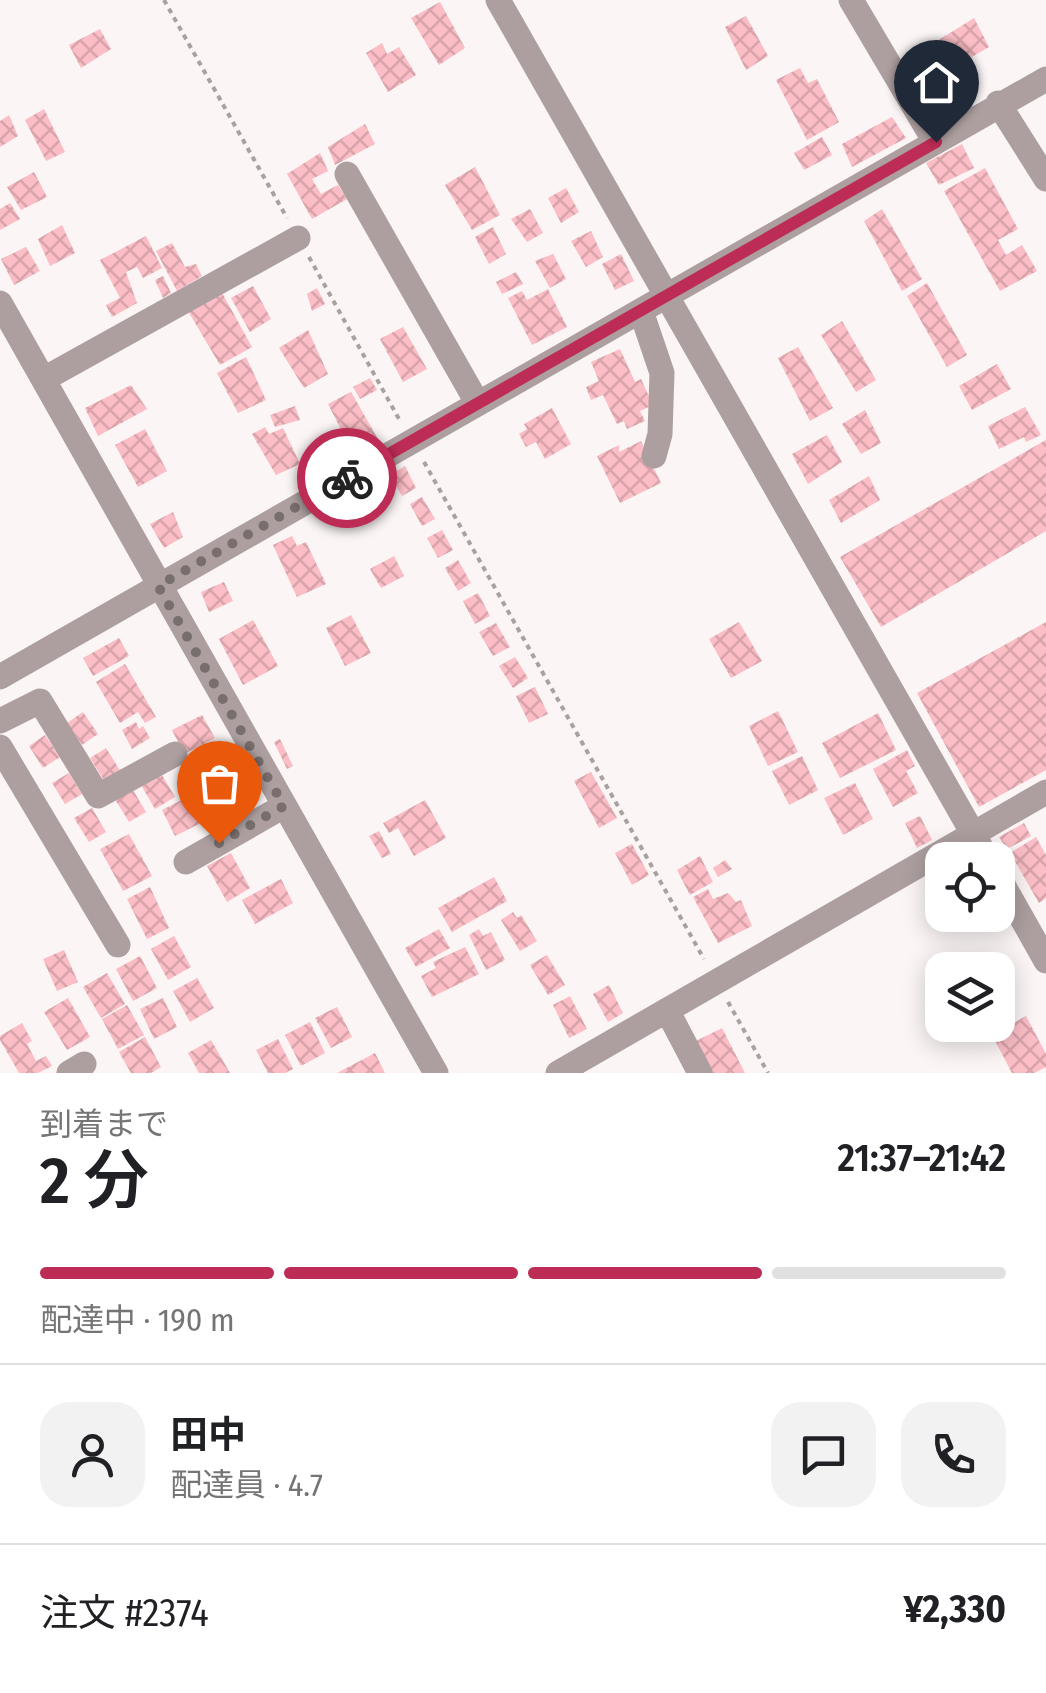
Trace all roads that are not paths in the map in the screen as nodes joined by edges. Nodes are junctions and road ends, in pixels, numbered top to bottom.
1 (498, 0) edge
2 (851, 0) edge
3 (1046, 79) edge
4 (999, 104) junction
5 (936, 142) junction
6 (346, 174) dead end
7 (1046, 179) edge
8 (298, 238) road end
9 (668, 296) junction
10 (0, 303) edge
11 (642, 311) junction
12 (44, 378) junction
13 (478, 404) junction
14 (654, 456) dead end
15 (158, 586) junction
16 (0, 677) edge
17 (0, 721) edge
18 (0, 747) edge
19 (175, 754) dead end
20 (1046, 792) edge
21 (284, 806) junction
22 (973, 834) junction
23 (978, 842) edge
24 (186, 862) dead end
25 (1015, 906) edge
26 (118, 944) dead end
27 (1046, 961) edge
28 (667, 1010) junction
29 (436, 1073) edge
30 (558, 1073) edge
31 (700, 1073) edge

1 - 9 street
2 - 5 street
3 - 4 street
4 - 5 street
4 - 7 street
5 - 9 street
6 - 13 street
8 - 12 street
9 - 11 street
9 - 22 street
10 - 12 street
11 - 13 street
11 - 14 street
12 - 15 street
13 - 15 street
15 - 16 street
15 - 21 street
17 - 19 street
18 - 26 street
20 - 22 street
21 - 24 street
21 - 29 street
22 - 23 street
22 - 28 street
25 - 27 street
28 - 30 street
28 - 31 street

